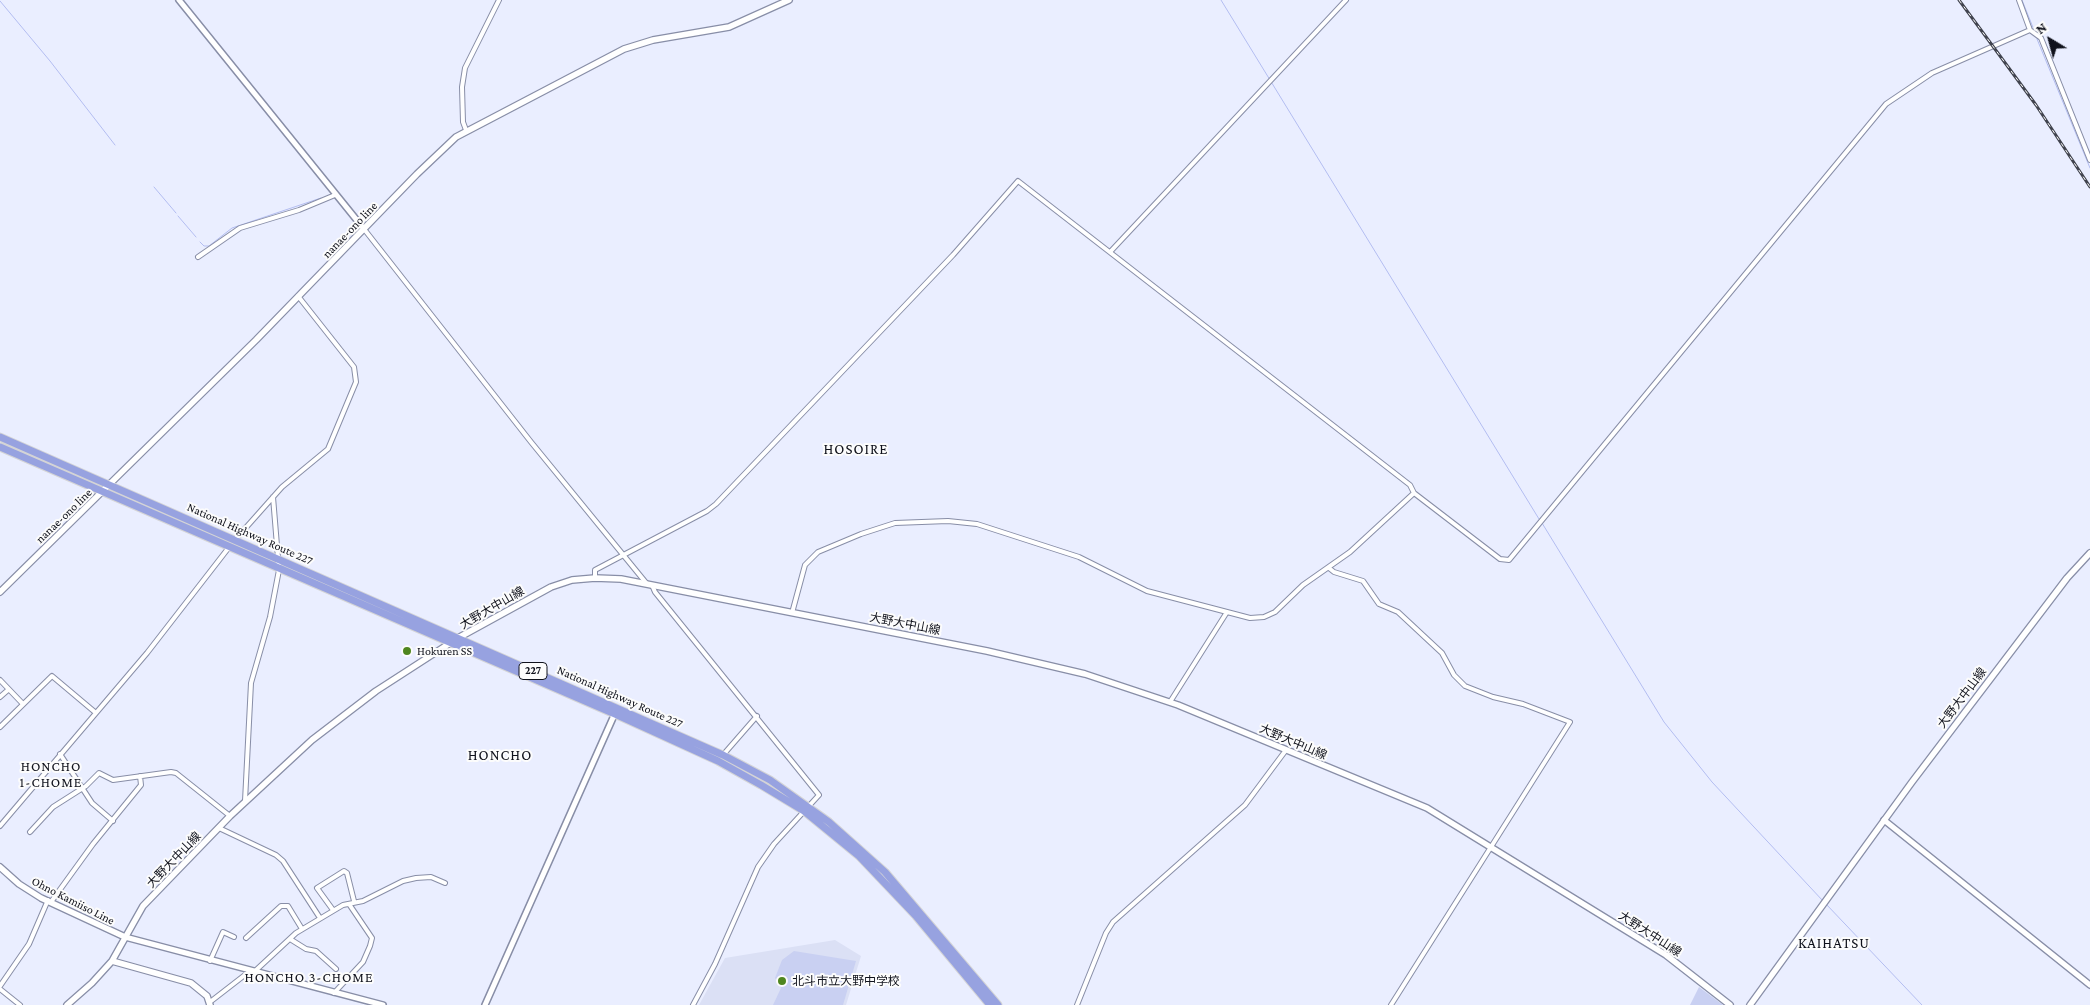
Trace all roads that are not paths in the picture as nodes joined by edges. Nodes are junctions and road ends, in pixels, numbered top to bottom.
1 (179, 0) edge
2 (499, 0) edge
3 (789, 0) edge
4 (1346, 0) edge
5 (2019, 0) edge
6 (2030, 30) junction
7 (466, 130) junction
8 (2090, 160) edge
9 (335, 195) junction
10 (364, 229) junction
11 (1111, 251) junction
12 (198, 257) dead end
13 (298, 296) junction
14 (0, 437) edge
15 (0, 446) edge
16 (109, 485) junction
17 (104, 491) junction
18 (1414, 493) junction
19 (273, 497) junction
20 (232, 544) junction
21 (2090, 553) edge
22 (625, 555) junction
23 (280, 561) junction
24 (1329, 568) junction
25 (279, 570) junction
26 (595, 578) junction
27 (650, 585) junction
28 (0, 592) edge
29 (1227, 612) junction
30 (792, 613) junction
31 (458, 638) junction
32 (450, 643) junction
33 (0, 680) edge
34 (8, 690) junction
35 (0, 697) edge
36 (1170, 702) junction
37 (23, 704) junction
38 (616, 711) junction
39 (96, 713) junction
40 (756, 716) junction
41 (0, 727) edge
42 (1286, 750) junction
43 (60, 754) junction
44 (721, 758) junction
45 (140, 776) junction
46 (81, 788) junction
47 (245, 801) junction
48 (807, 809) junction
49 (230, 816) junction
50 (1884, 820) junction
51 (113, 821) junction
52 (0, 826) edge
53 (218, 828) junction
54 (30, 832) dead end
55 (1492, 847) junction
56 (0, 867) edge
57 (445, 883) dead end
58 (50, 901) junction
59 (352, 903) junction
60 (333, 910) junction
61 (320, 918) junction
62 (302, 929) junction
63 (234, 936) dead end
64 (125, 937) junction
65 (246, 938) dead end
66 (290, 938) junction
67 (112, 961) junction
68 (210, 961) junction
69 (336, 969) dead end
70 (252, 971) junction
71 (2090, 985) edge
72 (0, 987) edge
73 (334, 993) junction
74 (210, 1004) edge
75 (20, 1005) edge
76 (67, 1005) edge
77 (382, 1005) edge
78 (485, 1005) edge
79 (693, 1005) edge
80 (990, 1005) edge
81 (998, 1005) edge
82 (1077, 1005) edge
83 (1391, 1005) edge
84 (1730, 1005) edge
85 (1750, 1005) edge

1 - 9 street
2 - 7 street
3 - 7 main road, nanae-ono line
4 - 11 street
5 - 6 street
6 - 8 street
6 - 18 street
7 - 10 main road, nanae-ono line
9 - 10 street
9 - 12 street
10 - 13 main road, nanae-ono line
10 - 22 street
11 - 18 street
11 - 22 street
13 - 16 main road, nanae-ono line
13 - 19 street
14 - 16 highway, National Highway Route 227 / 227
15 - 17 highway, National Highway Route 227 / 227
16 - 17 main road, nanae-ono line
16 - 20 highway, National Highway Route 227 / 227
17 - 20 highway, National Highway Route 227 / 227
17 - 28 main road, nanae-ono line
18 - 24 street
19 - 20 street
19 - 23 street
20 - 23 highway, National Highway Route 227 / 227
20 - 25 highway, National Highway Route 227 / 227
20 - 39 street
21 - 50 main road, 大野大中山線
22 - 26 street
22 - 27 street
23 - 25 street
23 - 31 highway, National Highway Route 227 / 227
24 - 29 street
24 - 55 street
25 - 32 highway, National Highway Route 227 / 227
25 - 47 street
26 - 27 main road, 大野大中山線
26 - 31 main road, 大野大中山線
27 - 30 main road, 大野大中山線
27 - 40 street
29 - 30 street
29 - 36 street
30 - 36 main road, 大野大中山線
31 - 32 main road, 大野大中山線
31 - 38 highway, National Highway Route 227 / 227
32 - 38 highway, National Highway Route 227 / 227
32 - 47 main road, 大野大中山線
33 - 34 street
34 - 35 street
34 - 37 street
36 - 42 main road, 大野大中山線
37 - 39 street
37 - 41 street
38 - 44 highway, National Highway Route 227 / 227
38 - 78 street
39 - 43 street
40 - 44 street
40 - 48 street
42 - 55 main road, 大野大中山線
42 - 82 street
43 - 46 street
43 - 52 street
44 - 48 highway, National Highway Route 227 / 227
45 - 46 street
45 - 49 street
45 - 51 street
46 - 51 street
46 - 54 street
47 - 49 main road, 大野大中山線
48 - 79 street
48 - 80 highway, National Highway Route 227 / 227
48 - 81 highway, National Highway Route 227 / 227
49 - 53 main road, 大野大中山線
50 - 71 street
50 - 85 main road, 大野大中山線
51 - 58 street
53 - 61 street
53 - 64 main road, 大野大中山線
55 - 83 street
55 - 84 main road, 大野大中山線
56 - 58 main road, Ohno Kamiiso Line
57 - 59 street
58 - 64 main road, Ohno Kamiiso Line
58 - 72 street
59 - 60 street
59 - 60 street
59 - 73 street
60 - 61 street
61 - 62 street
62 - 65 street
62 - 66 street
63 - 68 street
64 - 67 main road, Ohno Kamiiso Line
64 - 68 street
66 - 69 street
66 - 70 street
67 - 74 main road
67 - 76 main road
68 - 70 street
70 - 73 street
70 - 74 street
72 - 75 street
73 - 77 street

